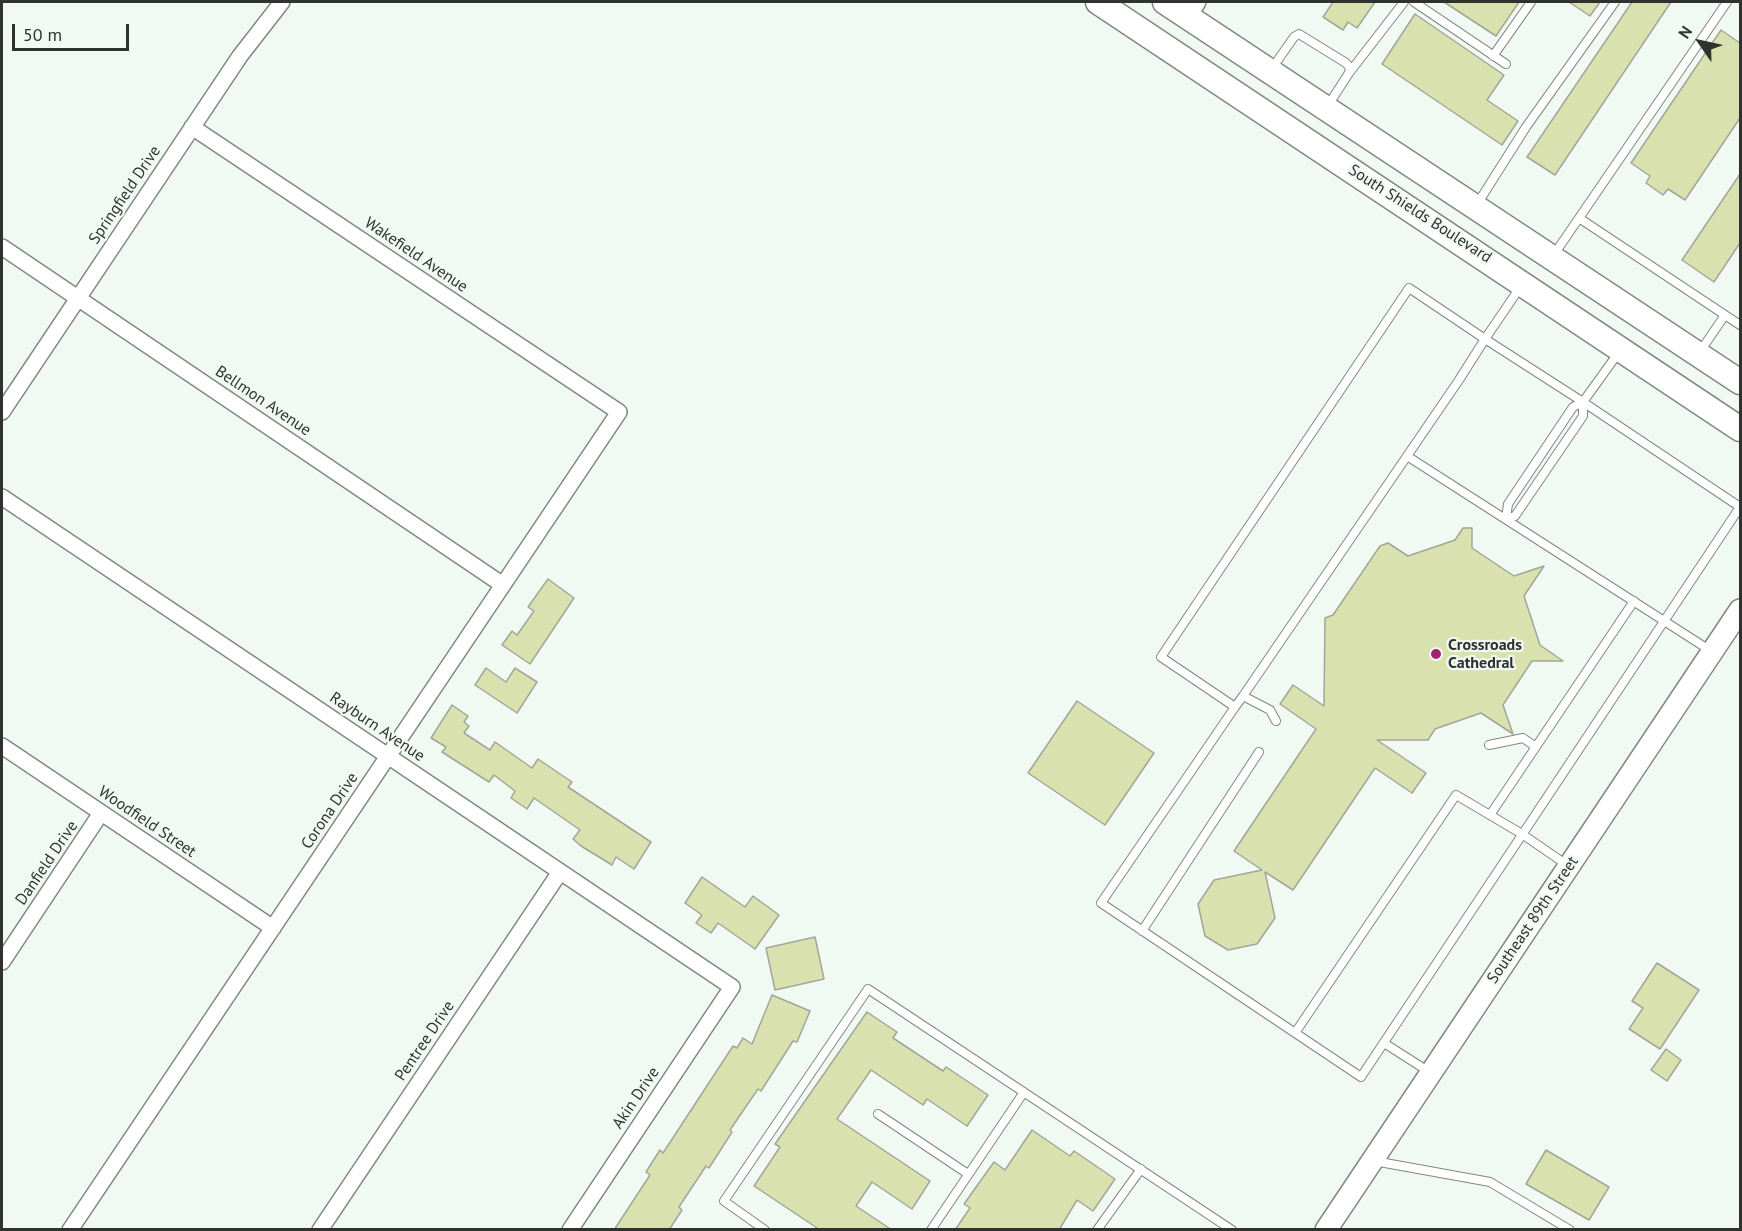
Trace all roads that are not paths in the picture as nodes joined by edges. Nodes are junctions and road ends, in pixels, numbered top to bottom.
1 (282, 2) edge
2 (1098, 2) edge
3 (1165, 2) edge
4 (1404, 2) edge
5 (1414, 2) edge
6 (1531, 2) edge
7 (1614, 2) edge
8 (1727, 2) edge
9 (1193, 9) edge
10 (1493, 56) junction
11 (1506, 64) dead end
12 (1270, 71) junction
13 (1349, 73) junction
14 (1326, 108) junction
15 (192, 127) junction
16 (1476, 207) junction
17 (1579, 218) junction
18 (2, 247) edge
19 (1552, 257) junction
20 (1524, 283) junction
21 (78, 298) junction
22 (1725, 315) junction
23 (1740, 325) edge
24 (1485, 339) junction
25 (1621, 348) junction
26 (1698, 354) junction
27 (1740, 382) edge
28 (1583, 402) junction
29 (2, 412) edge
30 (619, 412) joint
31 (1740, 429) edge
32 (1407, 456) junction
33 (2, 497) edge
34 (1506, 519) junction
35 (503, 585) junction
36 (1634, 601) junction
37 (1740, 610) edge
38 (1664, 620) junction
39 (1712, 651) junction
40 (1243, 696) junction
41 (1235, 707) junction
42 (1276, 721) dead end
43 (1489, 745) dead end
44 (2, 746) edge
45 (1536, 747) junction
46 (1259, 752) dead end
47 (388, 757) junction
48 (101, 813) junction
49 (1490, 815) junction
50 (1522, 834) junction
51 (1569, 866) junction
52 (560, 872) junction
53 (273, 927) junction
54 (1142, 931) junction
55 (2, 962) edge
56 (732, 987) joint
57 (1295, 1033) junction
58 (1384, 1043) junction
59 (1431, 1073) junction
60 (1024, 1092) junction
61 (878, 1114) dead end
62 (1372, 1160) junction
63 (1141, 1169) junction
64 (968, 1174) junction
65 (70, 1230) edge
66 (320, 1230) edge
67 (570, 1230) edge
68 (765, 1230) edge
69 (931, 1230) edge
70 (1097, 1230) edge
71 (1232, 1230) edge
72 (1326, 1230) edge
73 (1570, 1230) edge

1 - 15 street, Springfield Drive
2 - 20 main road, South Shields Boulevard
3 - 9 main road
4 - 13 lane
5 - 10 lane
6 - 10 lane
7 - 16 lane
8 - 17 lane
9 - 12 main road
10 - 11 lane
12 - 13 lane
12 - 14 main road
13 - 14 lane
14 - 16 main road
15 - 21 street, Springfield Drive
15 - 30 street, Wakefield Avenue
16 - 19 main road
17 - 19 lane
17 - 22 lane
18 - 21 street, Bellmon Avenue
19 - 20 main road
19 - 26 main road
20 - 24 lane
20 - 25 main road, South Shields Boulevard
21 - 29 street, Springfield Drive
21 - 35 street, Bellmon Avenue
22 - 23 lane
22 - 26 lane
24 - 28 lane
24 - 32 lane
24 - 41 lane
25 - 28 lane
25 - 31 main road, South Shields Boulevard
26 - 27 main road
28 - 34 lane
28 - 34 lane
28 - 38 lane
30 - 35 street, Corona Drive
32 - 34 lane
32 - 40 lane
33 - 47 street, Rayburn Avenue
34 - 36 lane
35 - 47 street, Corona Drive
36 - 38 lane
36 - 45 lane
37 - 39 main road, Southeast 89th Street
38 - 39 lane
38 - 50 lane
39 - 51 main road, Southeast 89th Street
40 - 41 lane
40 - 42 lane
41 - 54 lane
43 - 45 lane
44 - 48 street, Woodfield Street
45 - 49 lane
46 - 54 lane
47 - 52 street, Rayburn Avenue
47 - 53 street, Corona Drive
48 - 53 street, Woodfield Street
48 - 55 street, Danfield Drive
49 - 50 lane
49 - 57 lane
50 - 51 lane
50 - 58 lane
51 - 59 main road, Southeast 89th Street
52 - 56 street, Rayburn Avenue
52 - 66 street, Pentree Drive
53 - 65 street, Corona Drive
54 - 57 lane
56 - 67 street, Akin Drive
57 - 58 lane
58 - 59 lane
59 - 62 main road, Southeast 89th Street
60 - 63 lane
60 - 64 lane
60 - 68 lane
61 - 64 lane
62 - 72 main road, Southeast 89th Street
62 - 73 lane
63 - 70 lane
63 - 71 lane
64 - 69 lane

